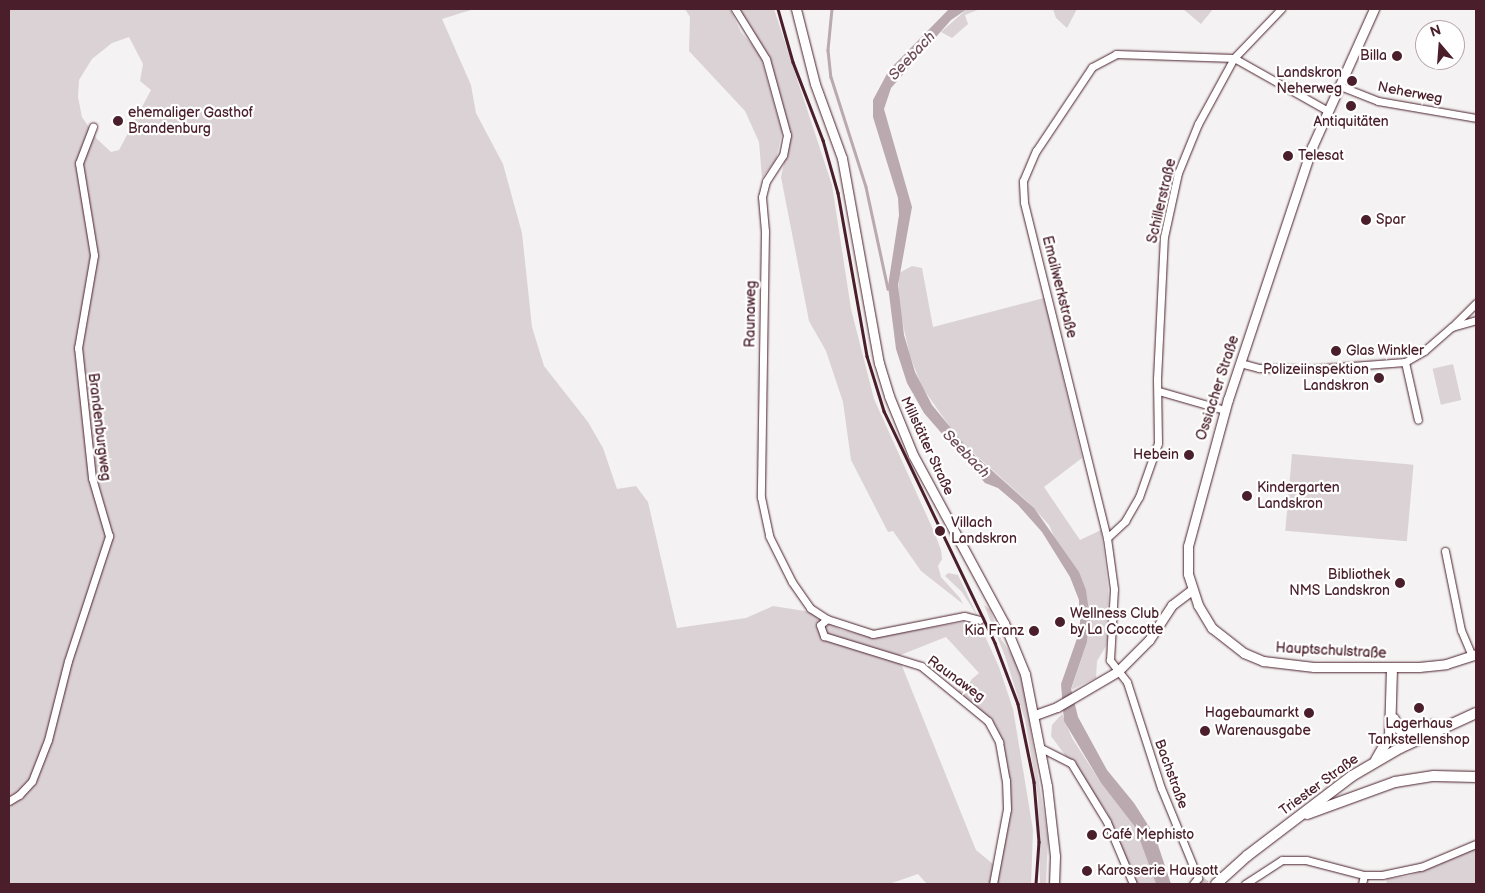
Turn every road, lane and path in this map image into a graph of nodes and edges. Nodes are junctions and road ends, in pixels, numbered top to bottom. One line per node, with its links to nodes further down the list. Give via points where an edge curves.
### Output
1 (734, 9): 21 (street, Raunaweg, via 766,59 787,135 783,155 766,181 762,197 765,231 761,497 769,536 792,582 810,608)
2 (796, 9): 27 (street, Millstätter Straße, via 815,84 842,158 879,363 889,396 929,488 1013,641)
3 (1281, 9): 5 (street)
4 (1374, 9): 6 (street, Ossiacher Straße)
5 (1234, 58): 7 (street, Emailwerkstraße); 15 (street, Schillerstraße, via 1198,124 1178,173 1164,237); 18 (street, Emailwerkstraße, via 1126,53 1099,60 1036,151 1023,181 1024,202)
6 (1340, 86): 7 (street, Ossiacher Straße); 8 (street, Neherweg, via 1378,101)
7 (1328, 111): 14 (street, Ossiacher Straße, via 1312,148)
8 (1476, 118)
9 (93, 127): 33 (street, Brandenburgweg, via 79,163 94,255 78,348 92,478 109,536 68,661 48,740 32,780)
10 (1476, 303): 12 (street)
11 (1476, 320): 12 (street)
12 (1452, 327): 13 (street, via 1424,351)
13 (1405, 362): 14 (street, via 1312,370 1260,368); 17 (street)
14 (1240, 363): 16 (street, Ossiacher Straße)
15 (1159, 392): 16 (street); 18 (street, Schillerstraße, via 1158,443 1139,497 1125,521)
16 (1225, 410): 20 (street, Ossiacher Straße, via 1188,546)
17 (1418, 420)
18 (1107, 538): 25 (street, Emailwerkstraße, via 1114,589 1110,653)
19 (1445, 551): 23 (street, Hauptschulstraße, via 1461,630)
20 (1192, 590): 24 (street, Hauptschulstraße, via 1216,632 1244,653 1263,661 1314,667); 25 (street, via 1172,605 1149,640)
21 (827, 619): 22 (street, Raunaweg, via 873,634 964,616); 38 (street, Raunaweg, via 820,625 824,636 921,666 988,721 999,742 1007,809)
22 (980, 620)
23 (1474, 655): 24 (street, Hauptschulstraße, via 1433,666)
24 (1392, 668): 28 (main road)
25 (1117, 672): 27 (street, via 1057,708); 37 (street, Bachstraße, via 1126,682 1161,788)
26 (1476, 713): 29 (main road, Triester Straße)
27 (1035, 715): 30 (street, Millstätter Straße)
28 (1393, 718): 29 (main road, via 1406,734 1433,725); 31 (main road, via 1387,743)
29 (1447, 725): 31 (main road, Triester Straße)
30 (1041, 748): 39 (street, Millstätter Straße, via 1055,856); 40 (street, via 1071,763 1107,822)
31 (1374, 763): 34 (main road, Triester Straße)
32 (1476, 777): 34 (main road, via 1434,776 1395,782)
33 (9, 801)
34 (1295, 819): 41 (main road, Triester Straße)
35 (1476, 844): 36 (street, via 1402,872)
36 (1364, 875): 42 (street, via 1306,860 1282,860); 43 (street)
37 (1197, 881)
38 (993, 884)
39 (1054, 884)
40 (1133, 884)
41 (1216, 884)
42 (1245, 884)
43 (1362, 884)

